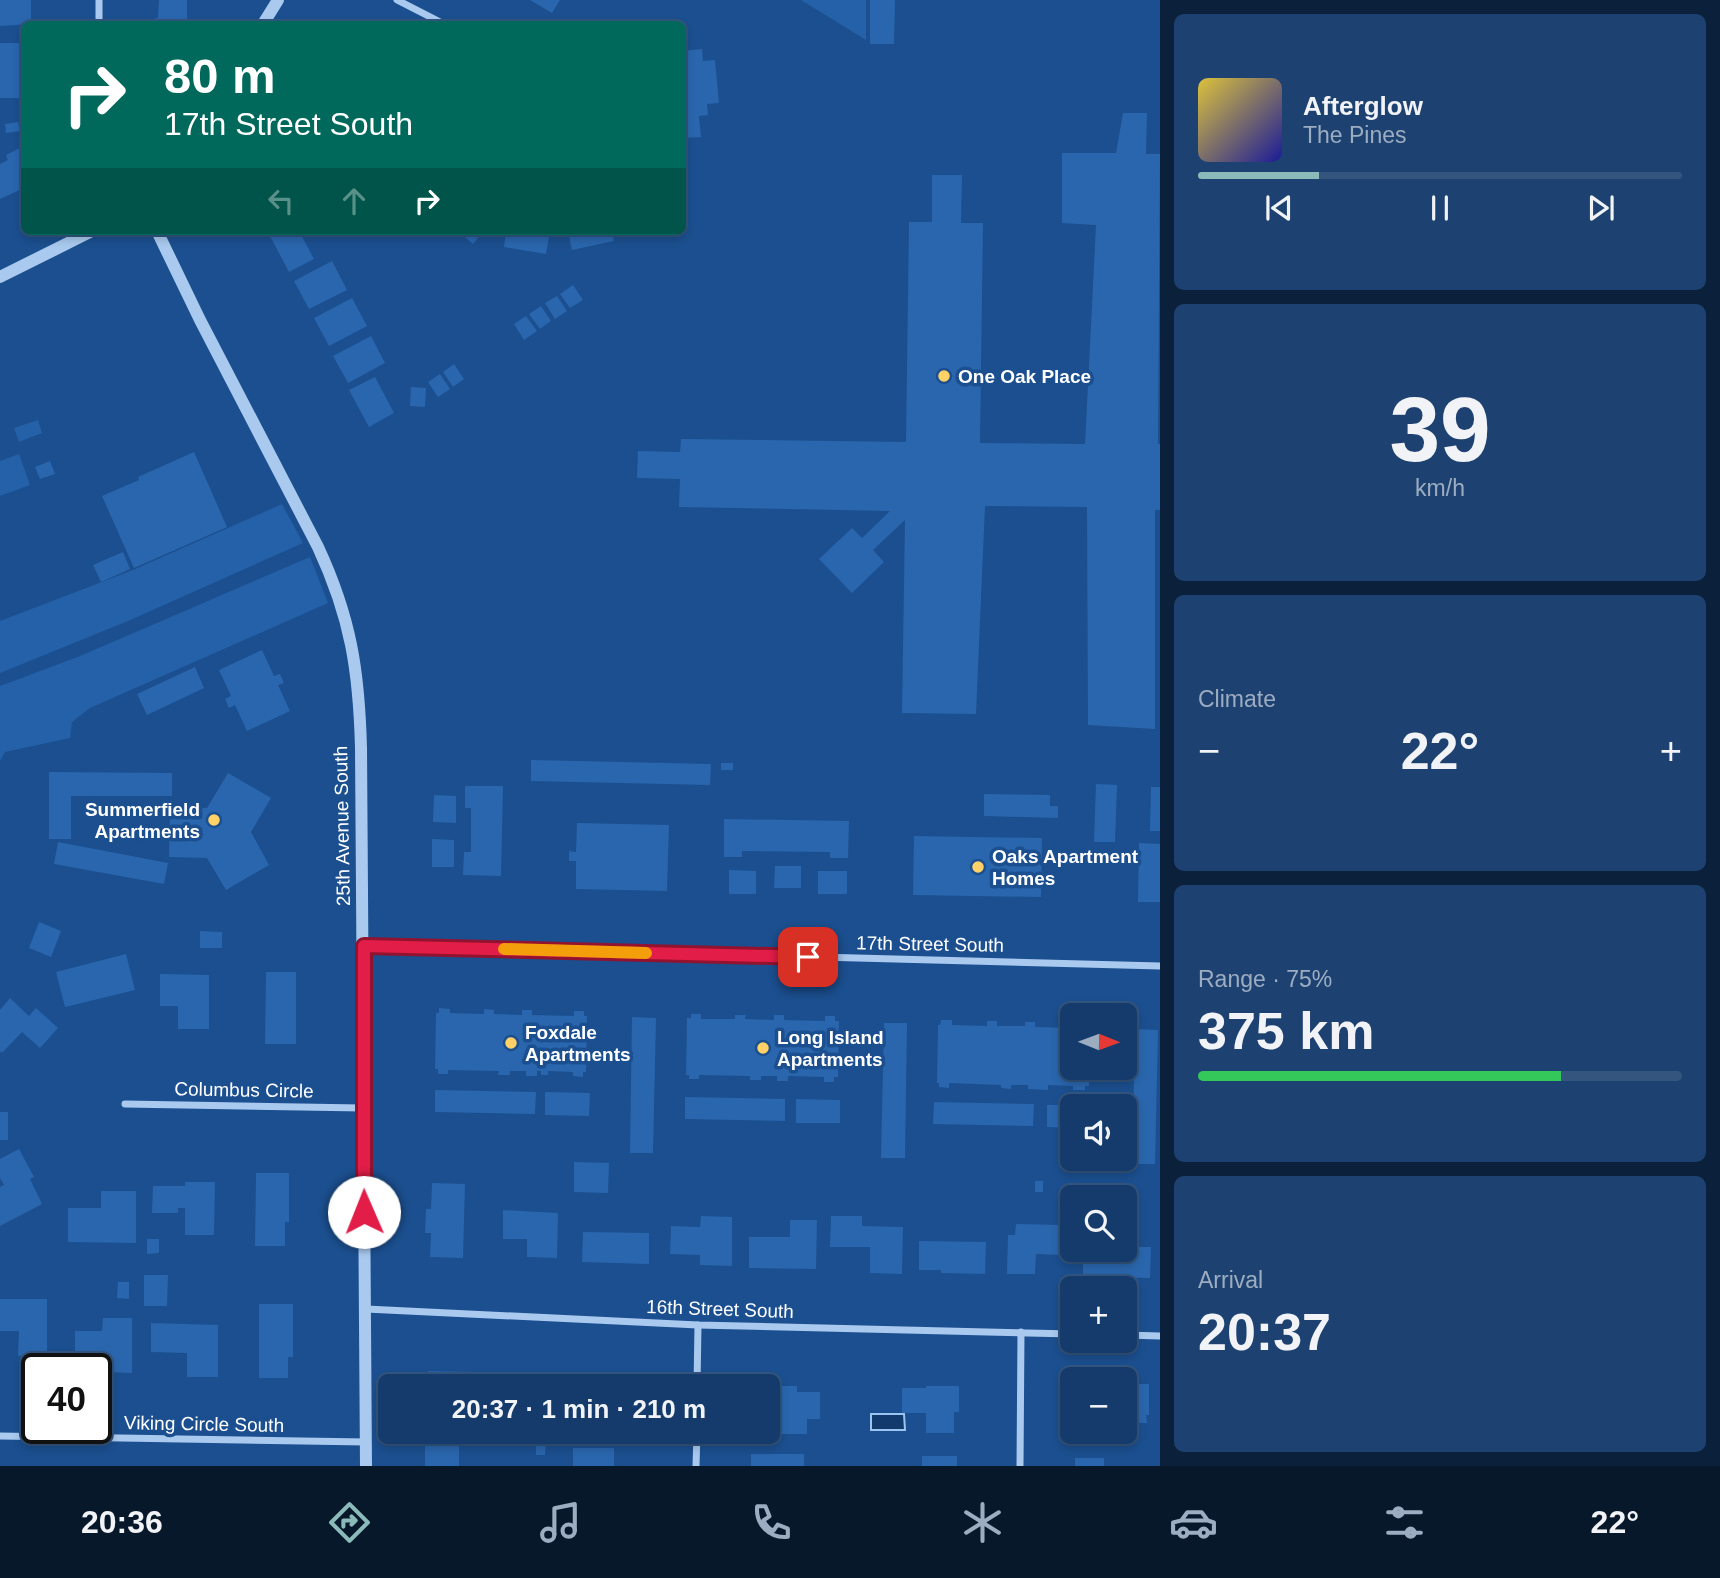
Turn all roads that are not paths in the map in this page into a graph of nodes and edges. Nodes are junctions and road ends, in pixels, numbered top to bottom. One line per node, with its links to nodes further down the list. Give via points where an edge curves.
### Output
1 (99, 0): 4 (street)
2 (278, 0): 5 (street)
3 (397, 0): 6 (street)
4 (99, 21)
5 (265, 21)
6 (438, 21)
7 (84, 235): 9 (street)
8 (159, 235): 10 (street, 25th Avenue South, via 318,547 351,636 359,694)
9 (0, 277)
10 (364, 946): 11 (street, 17th Street South); 13 (street, 25th Avenue South)
11 (1160, 966)
12 (125, 1104): 13 (street, Columbus Circle)
13 (362, 1108): 14 (street, 25th Avenue South)
14 (366, 1308): 15 (street, 16th Street South); 22 (street, 25th Avenue South)
15 (698, 1325): 16 (street, 16th Street South); 20 (street)
16 (1021, 1332): 17 (street, 16th Street South); 26 (street)
17 (1060, 1334)
18 (1137, 1335): 19 (street)
19 (1160, 1336)
20 (697, 1374)
21 (0, 1436): 22 (street, Viking Circle South)
22 (366, 1442): 24 (street, 25th Avenue South)
23 (697, 1444): 25 (street)
24 (366, 1466)
25 (696, 1466)
26 (1020, 1466)

